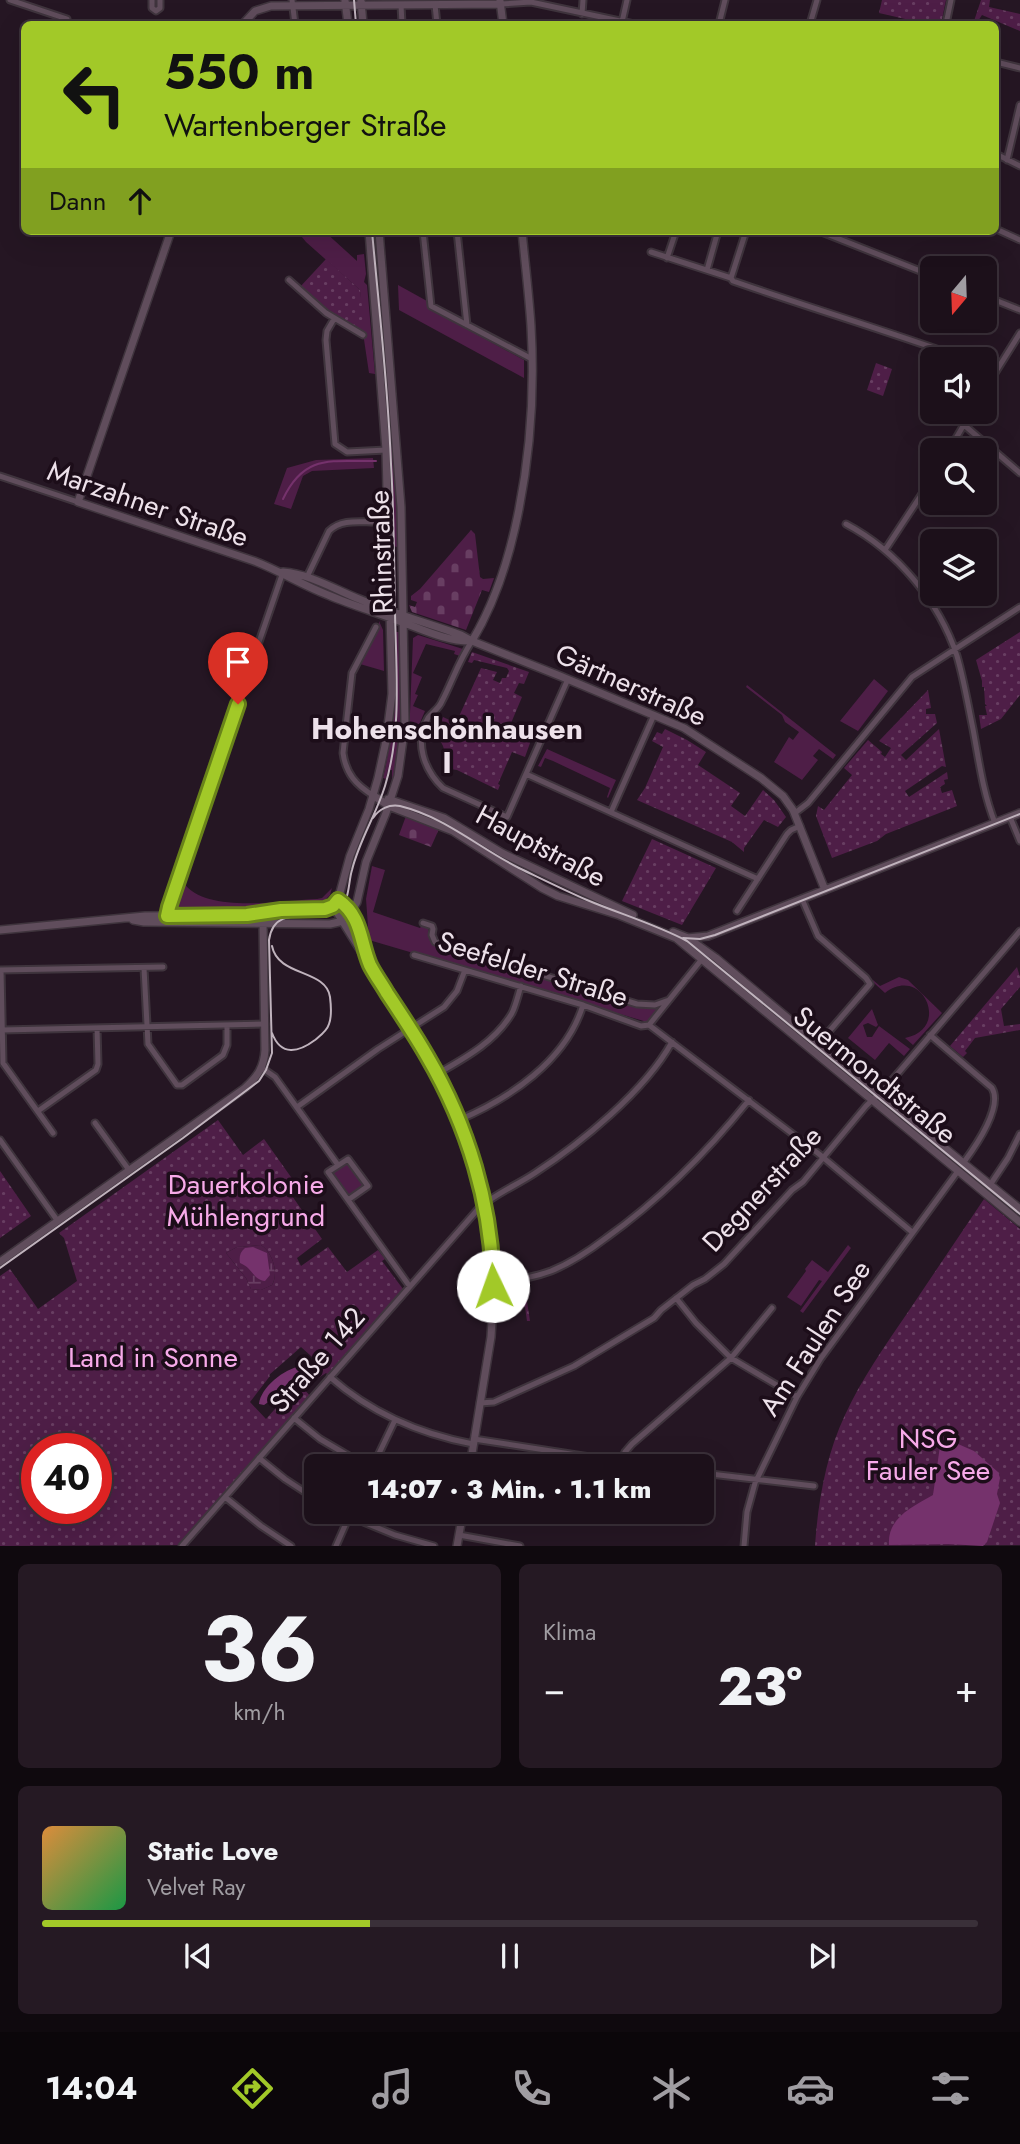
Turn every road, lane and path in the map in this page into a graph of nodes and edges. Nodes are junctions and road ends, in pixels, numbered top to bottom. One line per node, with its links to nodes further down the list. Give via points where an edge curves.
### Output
1 (10, 0): 16 (street)
2 (152, 0): 3 (street, via 156,11)
3 (160, 0)
4 (583, 0): 15 (street)
5 (627, 0): 25 (street)
6 (725, 0): 26 (street)
7 (817, 0): 27 (street)
8 (951, 0): 28 (street)
9 (345, 2): 10 (main road); 12 (main road); 19 (main road)
10 (361, 2): 13 (main road); 20 (main road)
11 (501, 2): 14 (main road); 15 (street, via 531,2); 23 (main road)
12 (293, 3): 17 (main road, via 260,8); 18 (street)
13 (401, 5): 14 (main road); 21 (street)
14 (435, 5): 22 (street)
15 (582, 14): 24 (street)
16 (67, 19)
17 (245, 21)
18 (295, 21)
19 (348, 21)
20 (363, 21)
21 (402, 21)
22 (437, 21)
23 (503, 21)
24 (617, 21)
25 (622, 21)
26 (720, 21)
27 (811, 21)
28 (947, 21)
29 (999, 63): 30 (street)
30 (1020, 68)
31 (1020, 105): 33 (street)
32 (999, 156): 33 (street)
33 (1006, 159): 34 (street)
34 (1020, 166)
35 (999, 230): 46 (street)
36 (170, 235): 68 (main road)
37 (369, 235): 64 (main road, Rhinstraße)
38 (379, 235): 76 (main road, Rhinstraße, via 399,466)
39 (423, 235): 56 (street, via 431,306)
40 (457, 235): 56 (street)
41 (522, 235): 60 (main road)
42 (675, 235): 48 (street)
43 (717, 235): 49 (street)
44 (745, 235): 51 (street)
45 (829, 235): 50 (street)
46 (1020, 240)
47 (650, 253): 48 (street)
48 (667, 258): 49 (street)
49 (707, 270): 51 (street)
50 (920, 271)
51 (732, 279): 59 (street)
52 (289, 280): 55 (street)
53 (998, 301): 54 (street)
54 (1020, 310)
55 (334, 319): 58 (street); 64 (street, via 326,340 335,444 347,452)
56 (467, 325): 60 (street)
57 (1020, 333): 61 (street)
58 (363, 335)
59 (931, 347)
60 (532, 359): 78 (main road, via 529,442 518,513 500,582)
61 (997, 369)
62 (964, 425): 63 (street); 65 (street)
63 (956, 438)
64 (386, 450): 75 (main road, Rhinstraße)
65 (1020, 473)
66 (0, 476): 68 (street, Marzahner Straße)
67 (920, 497): 71 (street)
68 (78, 502): 72 (main road, Marzahner Straße)
69 (374, 522): 73 (street, via 334,526)
70 (846, 523): 71 (street)
71 (885, 550): 79 (street, via 925,594)
72 (283, 572): 73 (main road, Marzahner Straße); 75 (main road, Marzahner Straße, via 331,597); 102 (street)
73 (307, 577): 75 (main road, Marzahner Straße)
74 (1020, 607): 79 (street)
75 (389, 614): 76 (main road, Marzahner Straße); 83 (main road, Rhinstraße, via 391,708)
76 (401, 617): 78 (main road, Gärtnerstraße); 84 (main road, Rhinstraße, via 405,725)
77 (376, 627): 83 (street, Hauptstraße, via 352,673 343,753 356,784)
78 (471, 641): 80 (main road, Gärtnerstraße); 82 (street, via 422,733 420,745 429,768 443,788 507,817)
79 (954, 649): 86 (street, via 906,682); 89 (street)
80 (568, 679): 81 (main road, Gärtnerstraße); 82 (street)
81 (654, 715): 85 (street); 86 (main road, Gärtnerstraße, via 691,732 761,778)
82 (526, 774): 85 (street)
83 (374, 796): 84 (main road, Hauptstraße); 97 (main road, Rhinstraße)
84 (390, 802): 92 (main road, Hauptstraße, via 444,818); 93 (main road, Hauptstraße, via 453,831); 98 (main road, Rhinstraße)
85 (611, 813): 94 (street)
86 (795, 813): 90 (main road, Gärtnerstraße)
87 (1020, 813): 88 (main road, Hauptstraße)
88 (1010, 817): 89 (main road, Hauptstraße); 91 (street)
89 (995, 823): 95 (main road, Hauptstraße)
90 (800, 827): 94 (street, via 787,834); 95 (main road, Gärtnerstraße)
91 (1020, 841)
92 (525, 864): 93 (main road); 99 (main road, Hauptstraße)
93 (520, 874): 99 (main road, Hauptstraße, via 558,895)
94 (758, 879): 100 (street)
95 (825, 890): 96 (main road, Hauptstraße)
96 (802, 899): 108 (main road, Hauptstraße); 131 (street, Suermondtstraße, via 818,936 870,984)
97 (336, 903): 98 (main road); 101 (main road, via 325,909); 103 (main road)
98 (352, 911): 103 (main road); 114 (main road)
99 (615, 911): 109 (main road, Hauptstraße); 110 (main road, Hauptstraße)
100 (737, 911)
101 (263, 914): 102 (main road); 105 (main road)
102 (167, 919): 105 (main road); 106 (main road)
103 (342, 920): 105 (main road); 114 (main road)
104 (423, 923): 120 (street, Seefelder Straße, via 432,926 435,942 515,968 636,1004)
105 (263, 924): 122 (main road)
106 (0, 930)
107 (1020, 931): 129 (street, Degnerstraße)
108 (708, 936): 109 (main road, Hauptstraße); 111 (main road)
109 (688, 938): 110 (main road, Hauptstraße); 111 (main road, Hauptstraße)
110 (677, 939): 113 (main road, Hauptstraße)
111 (705, 949): 113 (main road); 131 (main road, Suermondtstraße)
112 (414, 955): 118 (street, Seefelder Straße)
113 (702, 959): 120 (street, Seefelder Straße); 136 (main road, Suermondtstraße)
114 (370, 965): 127 (main road)
115 (163, 967): 116 (street)
116 (144, 968): 117 (street); 125 (street)
117 (0, 970): 128 (street)
118 (465, 970): 119 (street, Seefelder Straße); 127 (street, via 452,999)
119 (521, 986): 121 (street, Seefelder Straße); 133 (street, via 512,1014 499,1029 474,1053)
120 (669, 1000): 124 (street, Seefelder Straße)
121 (583, 1005): 124 (street, Seefelder Straße); 139 (street, via 568,1038 534,1075 496,1103)
122 (265, 1024): 123 (street); 132 (main road)
123 (227, 1025): 125 (street); 125 (street, via 223,1055 182,1086 150,1050)
124 (649, 1025): 130 (street)
125 (146, 1027): 126 (street)
126 (97, 1028): 128 (street); 138 (street, via 96,1070)
127 (410, 1029): 133 (main road); 137 (street)
128 (2, 1030): 138 (street, via 3,1063)
129 (930, 1035): 134 (street, Degnerstraße); 145 (street, via 995,1093 987,1122)
130 (672, 1042): 135 (street); 151 (street, Straße 142, via 636,1088 592,1130)
131 (819, 1044): 134 (main road, Suermondtstraße)
132 (262, 1068): 137 (street, via 275,1077); 147 (main road, via 245,1088)
133 (438, 1074): 139 (main road)
134 (879, 1094): 136 (street, Degnerstraße); 145 (main road, Suermondtstraße)
135 (749, 1100): 144 (street); 157 (street, via 667,1189 598,1244 549,1272)
136 (872, 1101): 144 (street, Degnerstraße); 148 (main road, Suermondtstraße)
137 (297, 1107): 146 (street)
138 (38, 1111): 141 (street)
139 (459, 1119): 151 (main road)
140 (95, 1123): 147 (street)
141 (53, 1133)
142 (1020, 1134): 149 (street)
143 (0, 1140): 153 (street)
144 (822, 1157): 155 (street); 159 (street, Degnerstraße, via 724,1264)
145 (964, 1162): 149 (main road, Suermondtstraße)
146 (338, 1165): 150 (street, via 328,1172); 150 (street, via 348,1158 368,1186)
147 (129, 1170): 153 (main road)
148 (958, 1171): 154 (main road, Suermondtstraße); 155 (street, Am Faulen See)
149 (990, 1185): 152 (main road, Suermondtstraße)
150 (348, 1200): 158 (street)
151 (484, 1203): 157 (main road); 158 (street, Straße 142)
152 (1020, 1209)
153 (57, 1220): 156 (main road)
154 (1020, 1222)
155 (912, 1232): 163 (street, Am Faulen See)
156 (0, 1262)
157 (493, 1281): 164 (main road)
158 (410, 1286): 162 (street, Straße 142)
159 (677, 1298): 161 (street); 164 (street, Degnerstraße, via 640,1328 574,1367 494,1402)
160 (772, 1308): 161 (street)
161 (731, 1358): 163 (street); 172 (street)
162 (330, 1377): 165 (street, Straße 142); 166 (street)
163 (797, 1397): 175 (street, Am Faulen See)
164 (481, 1403): 167 (main road)
165 (294, 1418): 168 (street); 173 (street, Straße 142)
166 (395, 1420): 167 (street, via 428,1433); 169 (street)
167 (474, 1442): 170 (main road); 171 (street)
168 (346, 1454)
169 (379, 1454)
170 (472, 1454)
171 (562, 1454)
172 (624, 1454)
173 (259, 1458): 177 (street); 178 (street, Straße 142)
174 (714, 1474): 175 (street)
175 (757, 1479): 176 (street); 189 (street, Am Faulen See)
176 (814, 1486)
177 (304, 1491)
178 (225, 1497): 183 (street, Straße 142); 184 (street)
179 (346, 1524): 185 (street)
180 (370, 1524): 186 (street)
181 (461, 1524): 182 (main road)
182 (459, 1535): 187 (main road); 188 (street)
183 (186, 1544)
184 (291, 1545)
185 (335, 1545)
186 (434, 1545)
187 (457, 1545)
188 (520, 1545)
189 (744, 1545)

